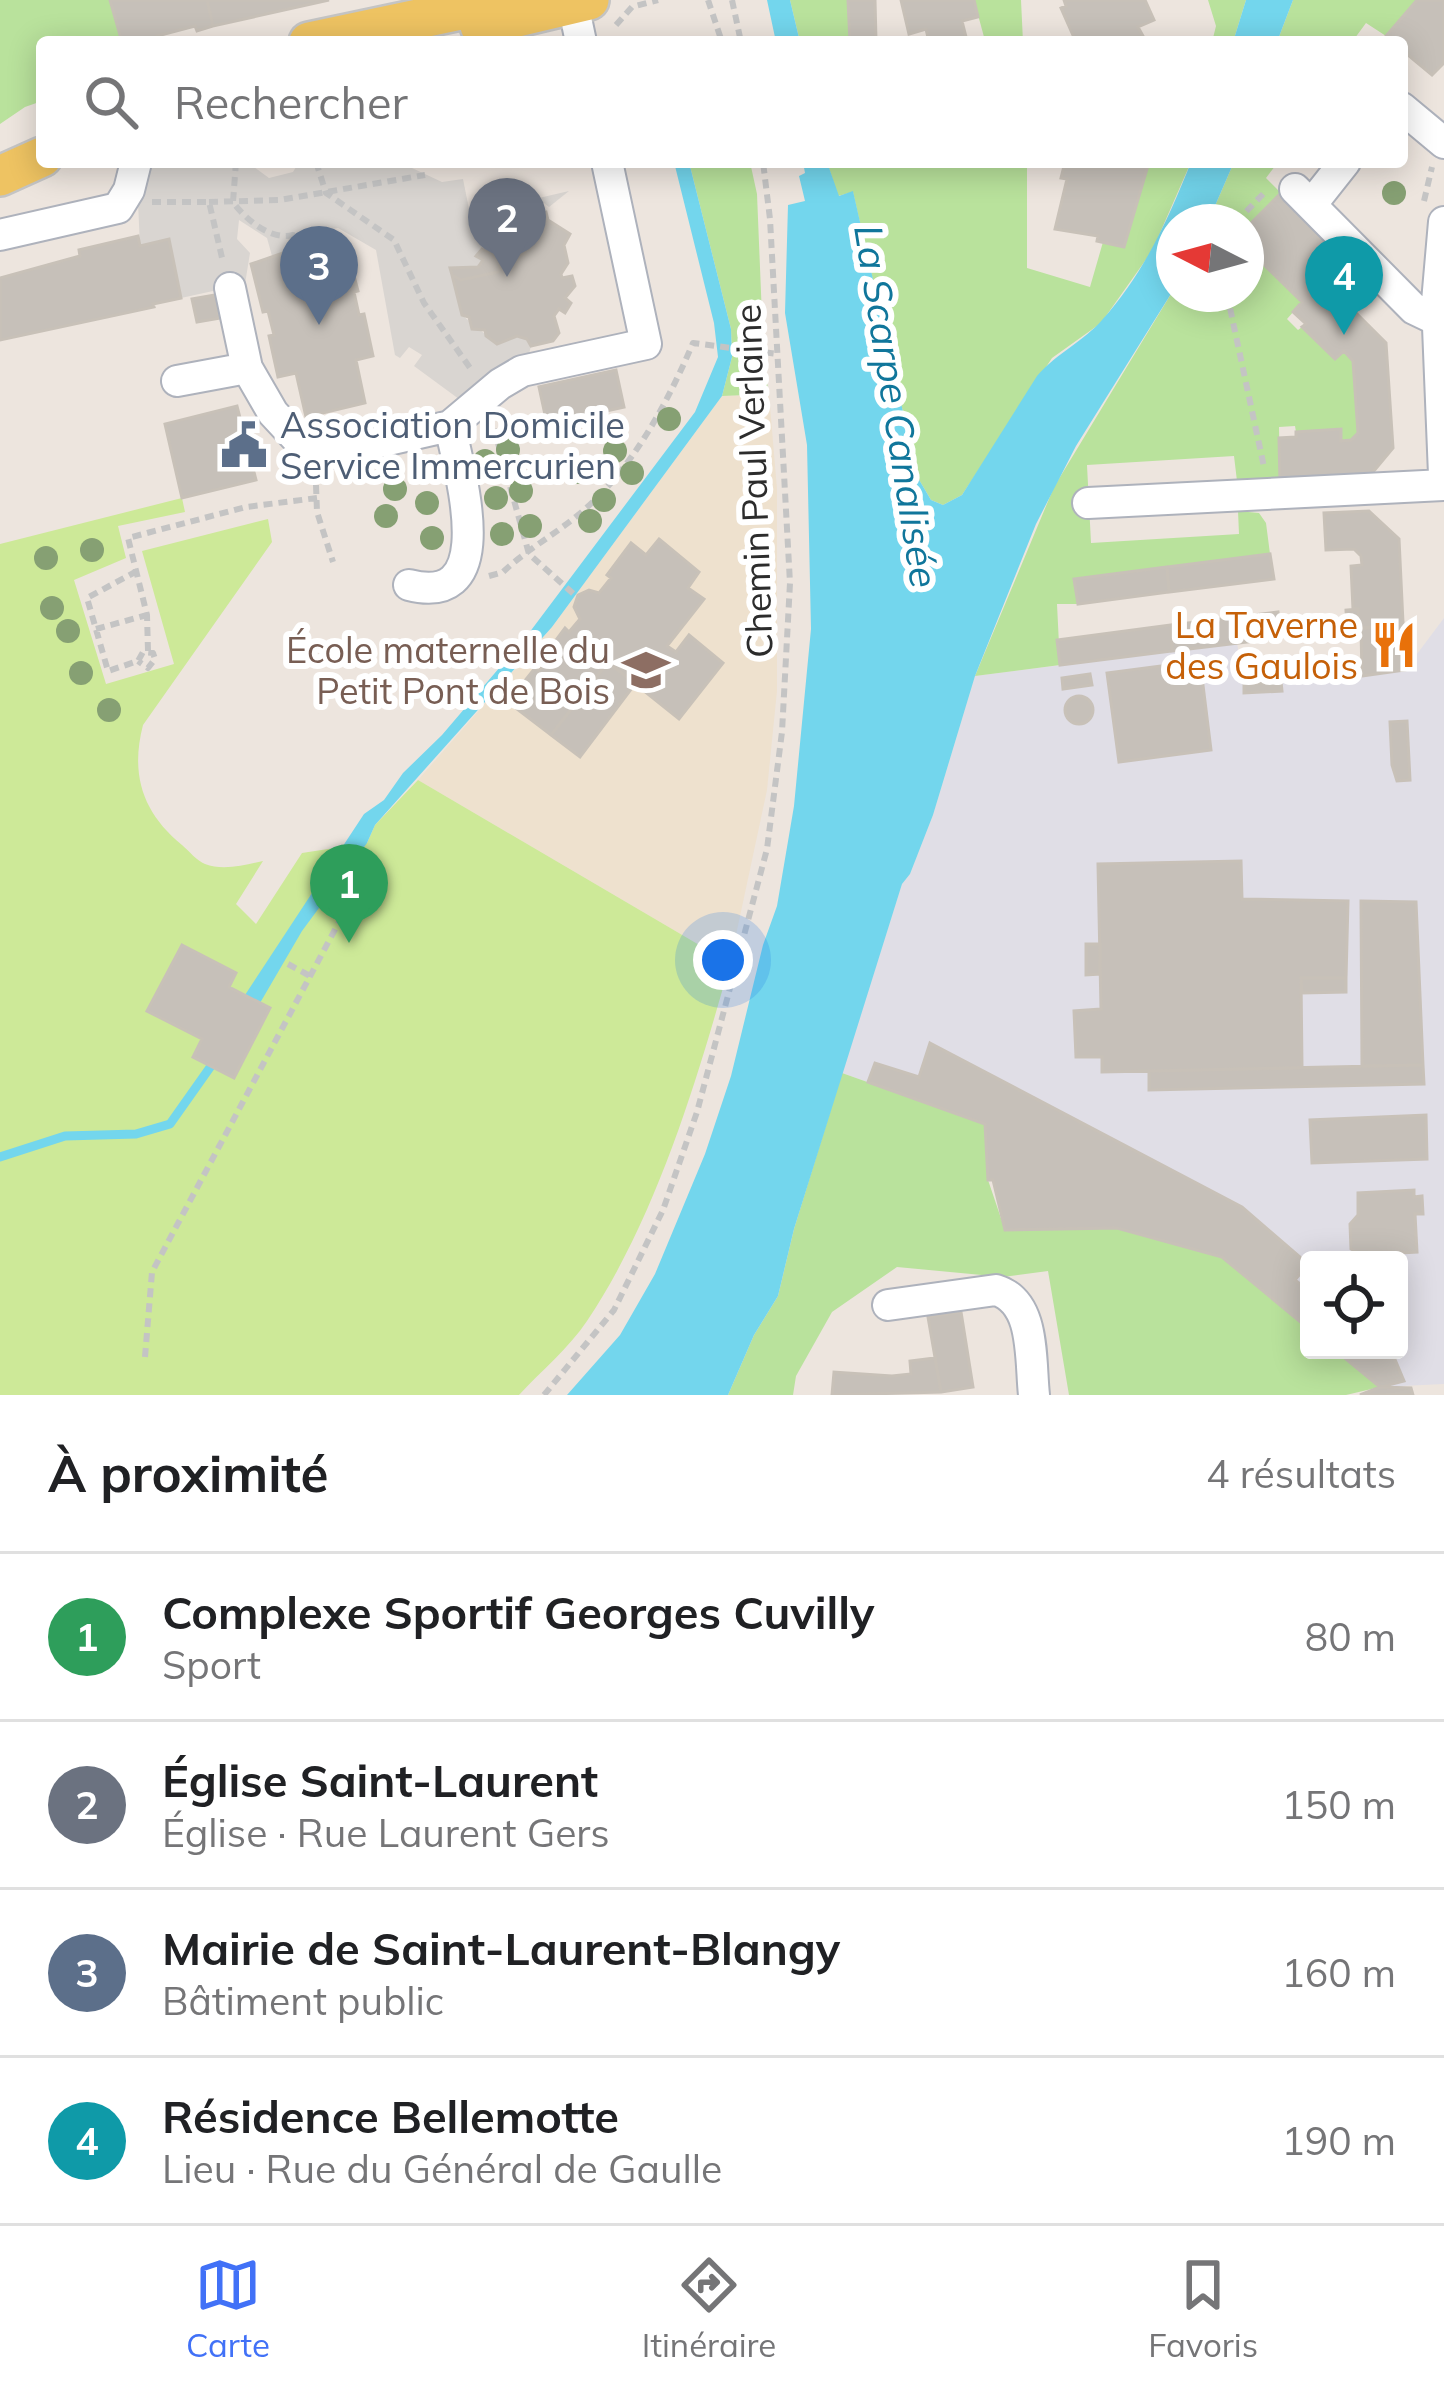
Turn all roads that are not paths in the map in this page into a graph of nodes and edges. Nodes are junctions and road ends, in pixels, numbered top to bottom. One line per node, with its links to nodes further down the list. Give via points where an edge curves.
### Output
1 (508, 0): 3 (main road)
2 (581, 15): 4 (main road)
3 (337, 36)
4 (444, 36)
5 (1408, 113): 7 (street)
6 (36, 135): 8 (main road)
7 (1444, 143)
8 (0, 146)
9 (36, 160): 13 (main road)
10 (134, 168): 15 (street, via 124,202 110,212)
11 (608, 168): 22 (street, via 646,344 508,378)
12 (1339, 168): 16 (street, via 1303,197)
13 (0, 176)
14 (1444, 222): 17 (street)
15 (2, 226)
16 (1372, 267): 17 (street); 19 (street, via 1414,309)
17 (1437, 281): 19 (street)
18 (230, 288): 20 (street)
19 (1438, 320): 23 (street)
20 (247, 368): 21 (street); 22 (street, via 262,398 314,457)
21 (177, 381)
22 (450, 426): 26 (street, via 468,547 443,585)
23 (1444, 475)
24 (1444, 485): 25 (street)
25 (1088, 503)
26 (409, 585)
27 (888, 1305): 28 (street, via 1010,1294 1024,1314)
28 (1034, 1395)

